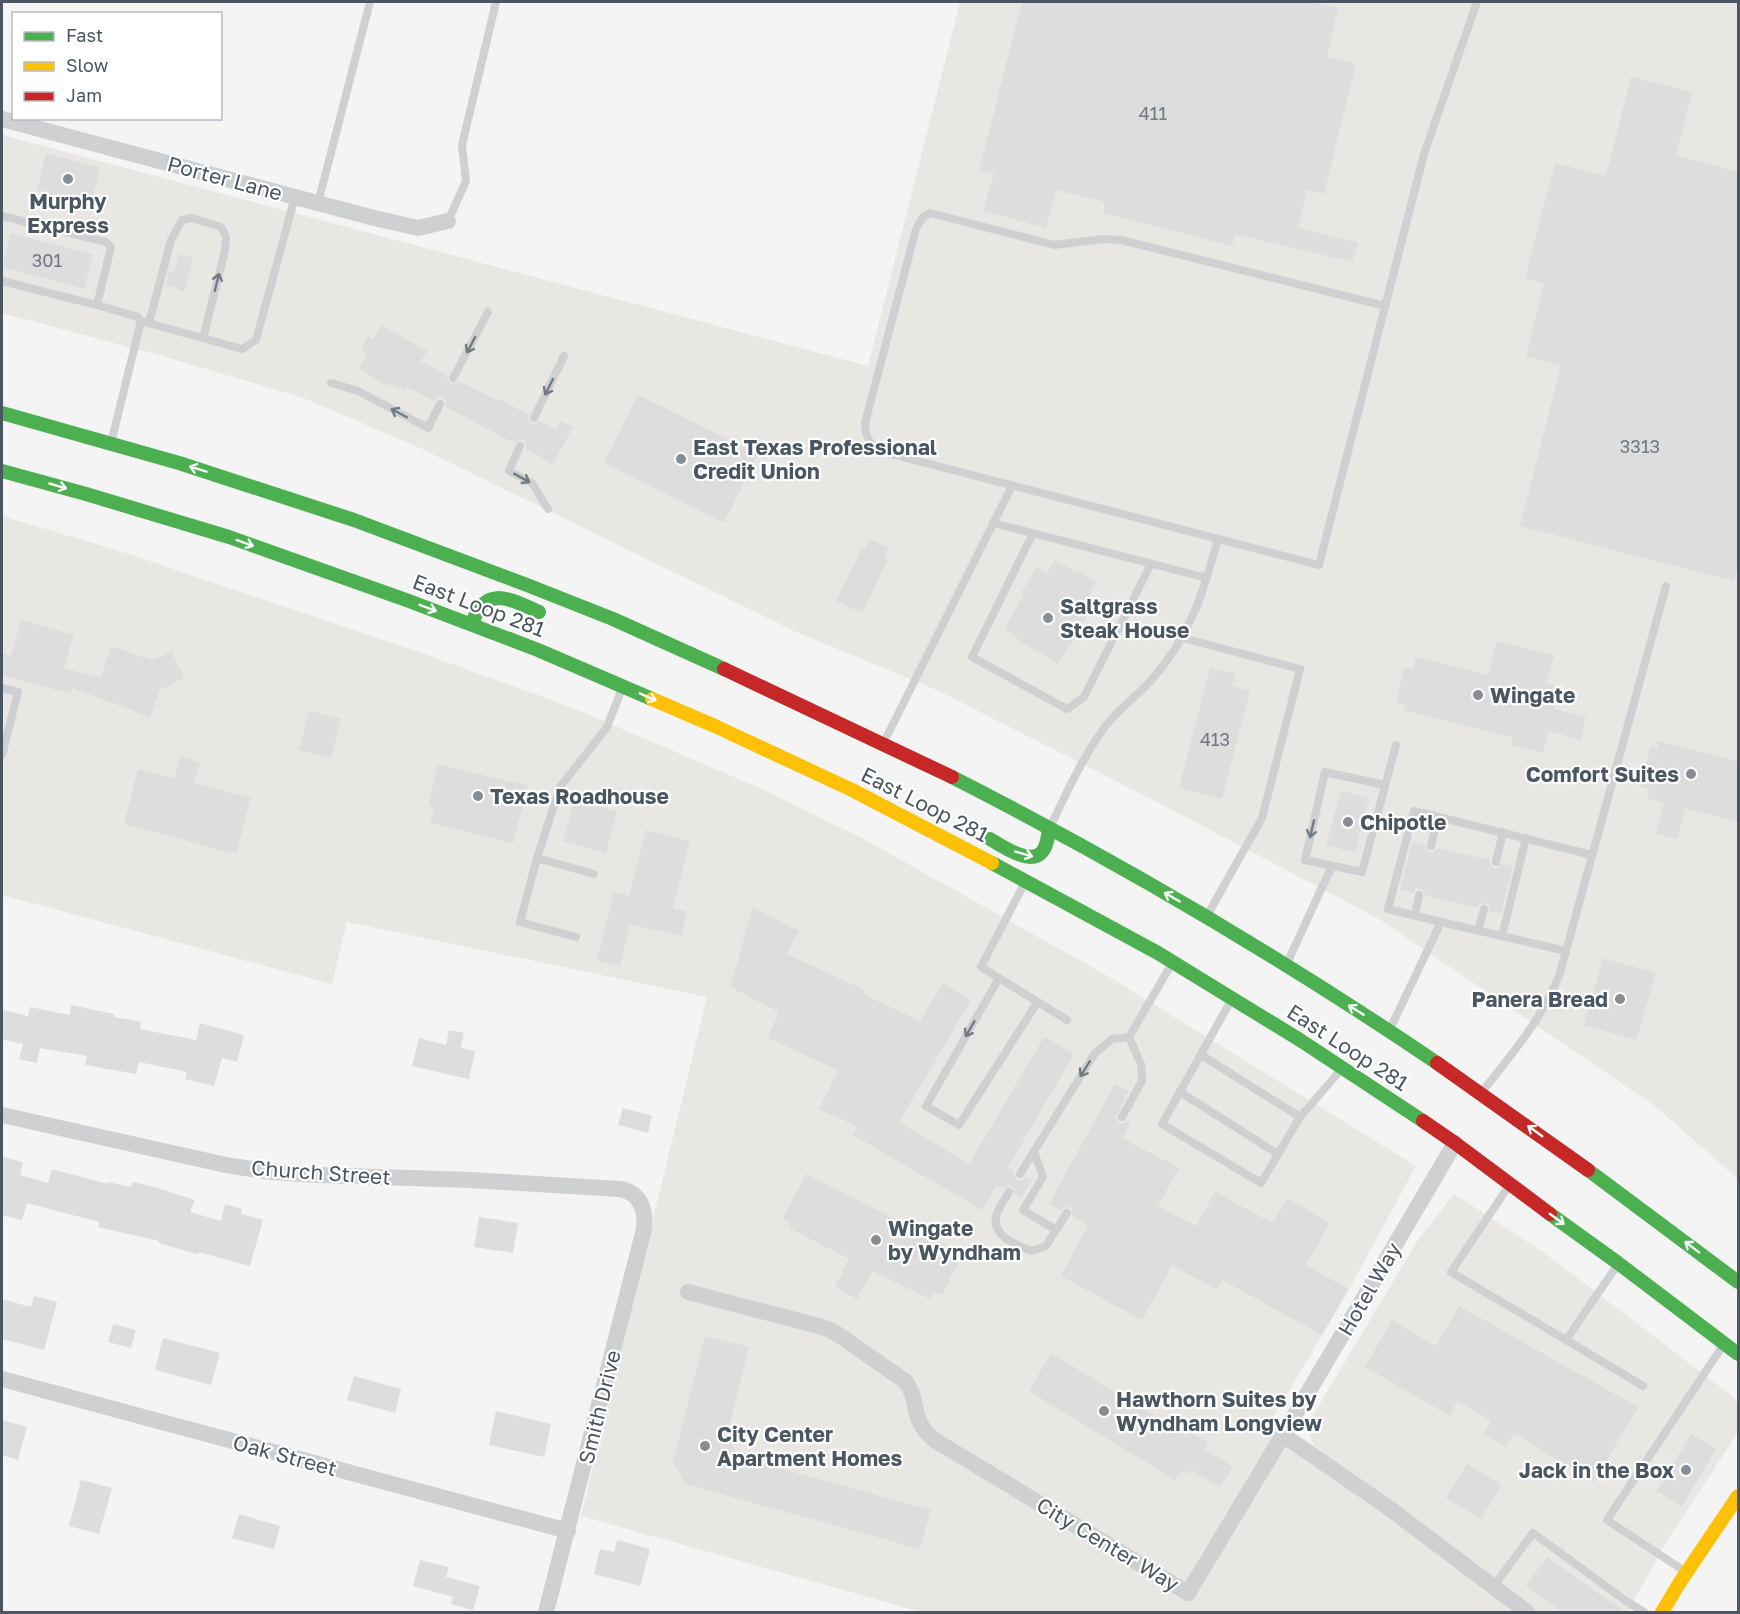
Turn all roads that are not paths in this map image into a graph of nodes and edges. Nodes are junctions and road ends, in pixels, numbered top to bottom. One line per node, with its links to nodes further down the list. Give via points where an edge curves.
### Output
1 (370, 2): 6 (lane)
2 (496, 2): 8 (lane, via 462,145 466,181)
3 (1477, 2): 11 (lane, via 1424,154)
4 (2, 119): 5 (street, Porter Lane)
5 (295, 196): 6 (street, Porter Lane); 14 (lane, via 256,340 242,349)
6 (318, 203): 8 (street, Porter Lane, via 418,228)
7 (2, 216): 10 (lane, via 106,242 111,247)
8 (448, 221)
9 (2, 281): 10 (lane)
10 (97, 305): 13 (lane, via 138,316)
11 (1385, 306): 24 (lane, via 1121,240 1054,244 926,214 916,229 865,423 866,434 872,445 883,452); 28 (lane, via 1319,565)
12 (488, 312): 16 (lane, one-way to 16)
13 (145, 322): 14 (lane); 14 (lane, one-way to 13, via 226,237 221,227 192,218 182,220 171,240); 21 (lane)
14 (202, 338)
15 (564, 356): 20 (lane, one-way to 20)
16 (453, 378)
17 (331, 383): 18 (lane, one-way to 17, via 428,428 358,391)
18 (440, 404)
19 (2, 412): 21 (main road, East Loop 281)
20 (534, 418)
21 (111, 442): 36 (main road, East Loop 281, one-way to 21, via 442,552)
22 (520, 446): 25 (lane, one-way to 25, via 509,471 532,483)
23 (2, 471): 33 (main road, East Loop 281, one-way to 33, via 229,537)
24 (1012, 486): 26 (lane); 28 (lane)
25 (548, 509)
26 (993, 523): 27 (lane); 39 (lane)
27 (1033, 533): 29 (lane); 29 (lane, via 972,657 1067,709 1084,697)
28 (1218, 539): 30 (lane)
29 (1151, 564): 30 (lane)
30 (1207, 578): 34 (lane)
31 (1666, 586): 51 (lane)
32 (547, 615): 33 (main road, via 508,599 492,598 481,606)
33 (472, 624): 37 (main road, East Loop 281)
34 (1183, 638): 46 (lane, via 1158,673 1103,729); 60 (lane, via 1300,669 1262,819)
35 (632, 642): 36 (main road)
36 (700, 657): 39 (main road, East Loop 281)
37 (623, 686): 43 (main road, East Loop 281, one-way to 43); 52 (lane, via 607,727 560,787)
38 (2, 688): 41 (lane, via 18,692)
39 (883, 744): 46 (main road, East Loop 281)
40 (1396, 745): 42 (lane)
41 (2, 755)
42 (1385, 785): 54 (lane, via 1362,872); 54 (lane, one-way to 54, via 1325,772 1305,860)
43 (852, 790): 45 (main road); 56 (main road, East Loop 281)
44 (1438, 817): 47 (lane); 50 (lane); 59 (lane, via 1414,811 1388,909)
45 (938, 819)
46 (1049, 829): 48 (main road, one-way to 46, via 1031,858 1046,848); 60 (main road, East Loop 281, one-way to 46)
47 (1503, 832): 49 (lane); 53 (lane)
48 (981, 834)
49 (1526, 838): 51 (lane); 63 (lane)
50 (1431, 846)
51 (1593, 855): 65 (lane)
52 (537, 858): 55 (lane); 64 (lane, via 520,922)
53 (1496, 862)
54 (1332, 866): 67 (lane)
55 (594, 874)
56 (1026, 880): 66 (main road, East Loop 281); 68 (lane, via 981,967)
57 (1419, 895): 59 (lane)
58 (1484, 909): 62 (lane)
59 (1415, 915): 61 (lane)
60 (1206, 917): 67 (main road, East Loop 281)
61 (1441, 922): 62 (lane); 72 (lane)
62 (1478, 931): 63 (lane)
63 (1502, 936): 65 (lane)
64 (576, 937)
65 (1566, 951): 77 (lane, via 1545,1007)
66 (1173, 962): 69 (main road, East Loop 281); 73 (lane)
67 (1286, 966): 72 (main road, East Loop 281, one-way to 67)
68 (999, 978): 70 (lane); 70 (lane, one-way to 70, via 926,1106 959,1125)
69 (1232, 998): 74 (lane); 75 (main road, East Loop 281)
70 (1037, 1003): 71 (lane)
71 (1066, 1020)
72 (1389, 1031): 77 (main road, East Loop 281)
73 (1129, 1037): 79 (lane, via 1141,1064 1142,1081); 82 (lane, one-way to 82, via 1112,1039 1095,1053)
74 (1200, 1055): 76 (lane); 80 (lane)
75 (1342, 1068): 80 (lane); 81 (main road, East Loop 281)
76 (1180, 1092): 83 (lane); 83 (lane, via 1162,1124 1261,1183)
77 (1481, 1093): 91 (main road, East Loop 281, one-way to 77)
78 (2, 1115): 87 (street, Church Street, via 272,1172 619,1189 633,1194)
79 (1122, 1117)
80 (1300, 1117): 83 (lane)
81 (1455, 1143): 85 (main road, East Loop 281); 98 (street, Hotel Way)
82 (1034, 1152): 84 (lane); 89 (lane, via 1043,1177 1023,1210)
83 (1278, 1154)
84 (1020, 1174)
85 (1509, 1185): 90 (main road, East Loop 281, one-way to 90); 93 (lane, via 1451,1272)
86 (1009, 1192): 89 (lane, via 997,1210 995,1223 999,1234 1032,1251 1046,1246)
87 (640, 1202): 100 (street, Smith Drive, via 645,1214 644,1229)
88 (1067, 1213): 89 (lane)
89 (1056, 1230)
90 (1618, 1263): 93 (lane); 94 (main road, East Loop 281)
91 (1738, 1282)
92 (688, 1292): 98 (street, City Center Way, via 819,1326 839,1335 905,1381 910,1387 916,1417 936,1441 1188,1593)
93 (1566, 1340): 97 (lane)
94 (1725, 1343): 95 (main road, East Loop 281); 101 (lane, via 1607,1520)
95 (1738, 1354)
96 (2, 1379): 100 (street, Oak Street)
97 (1643, 1386)
98 (1283, 1435): 102 (street, via 1389,1508)
99 (1738, 1496): 101 (main road)
100 (568, 1531): 103 (street, Smith Drive)
101 (1687, 1572): 106 (main road)
102 (1493, 1587): 104 (street); 105 (lane, via 1533,1533)
103 (546, 1612)
104 (1527, 1612)
105 (1644, 1612)
106 (1662, 1612)

